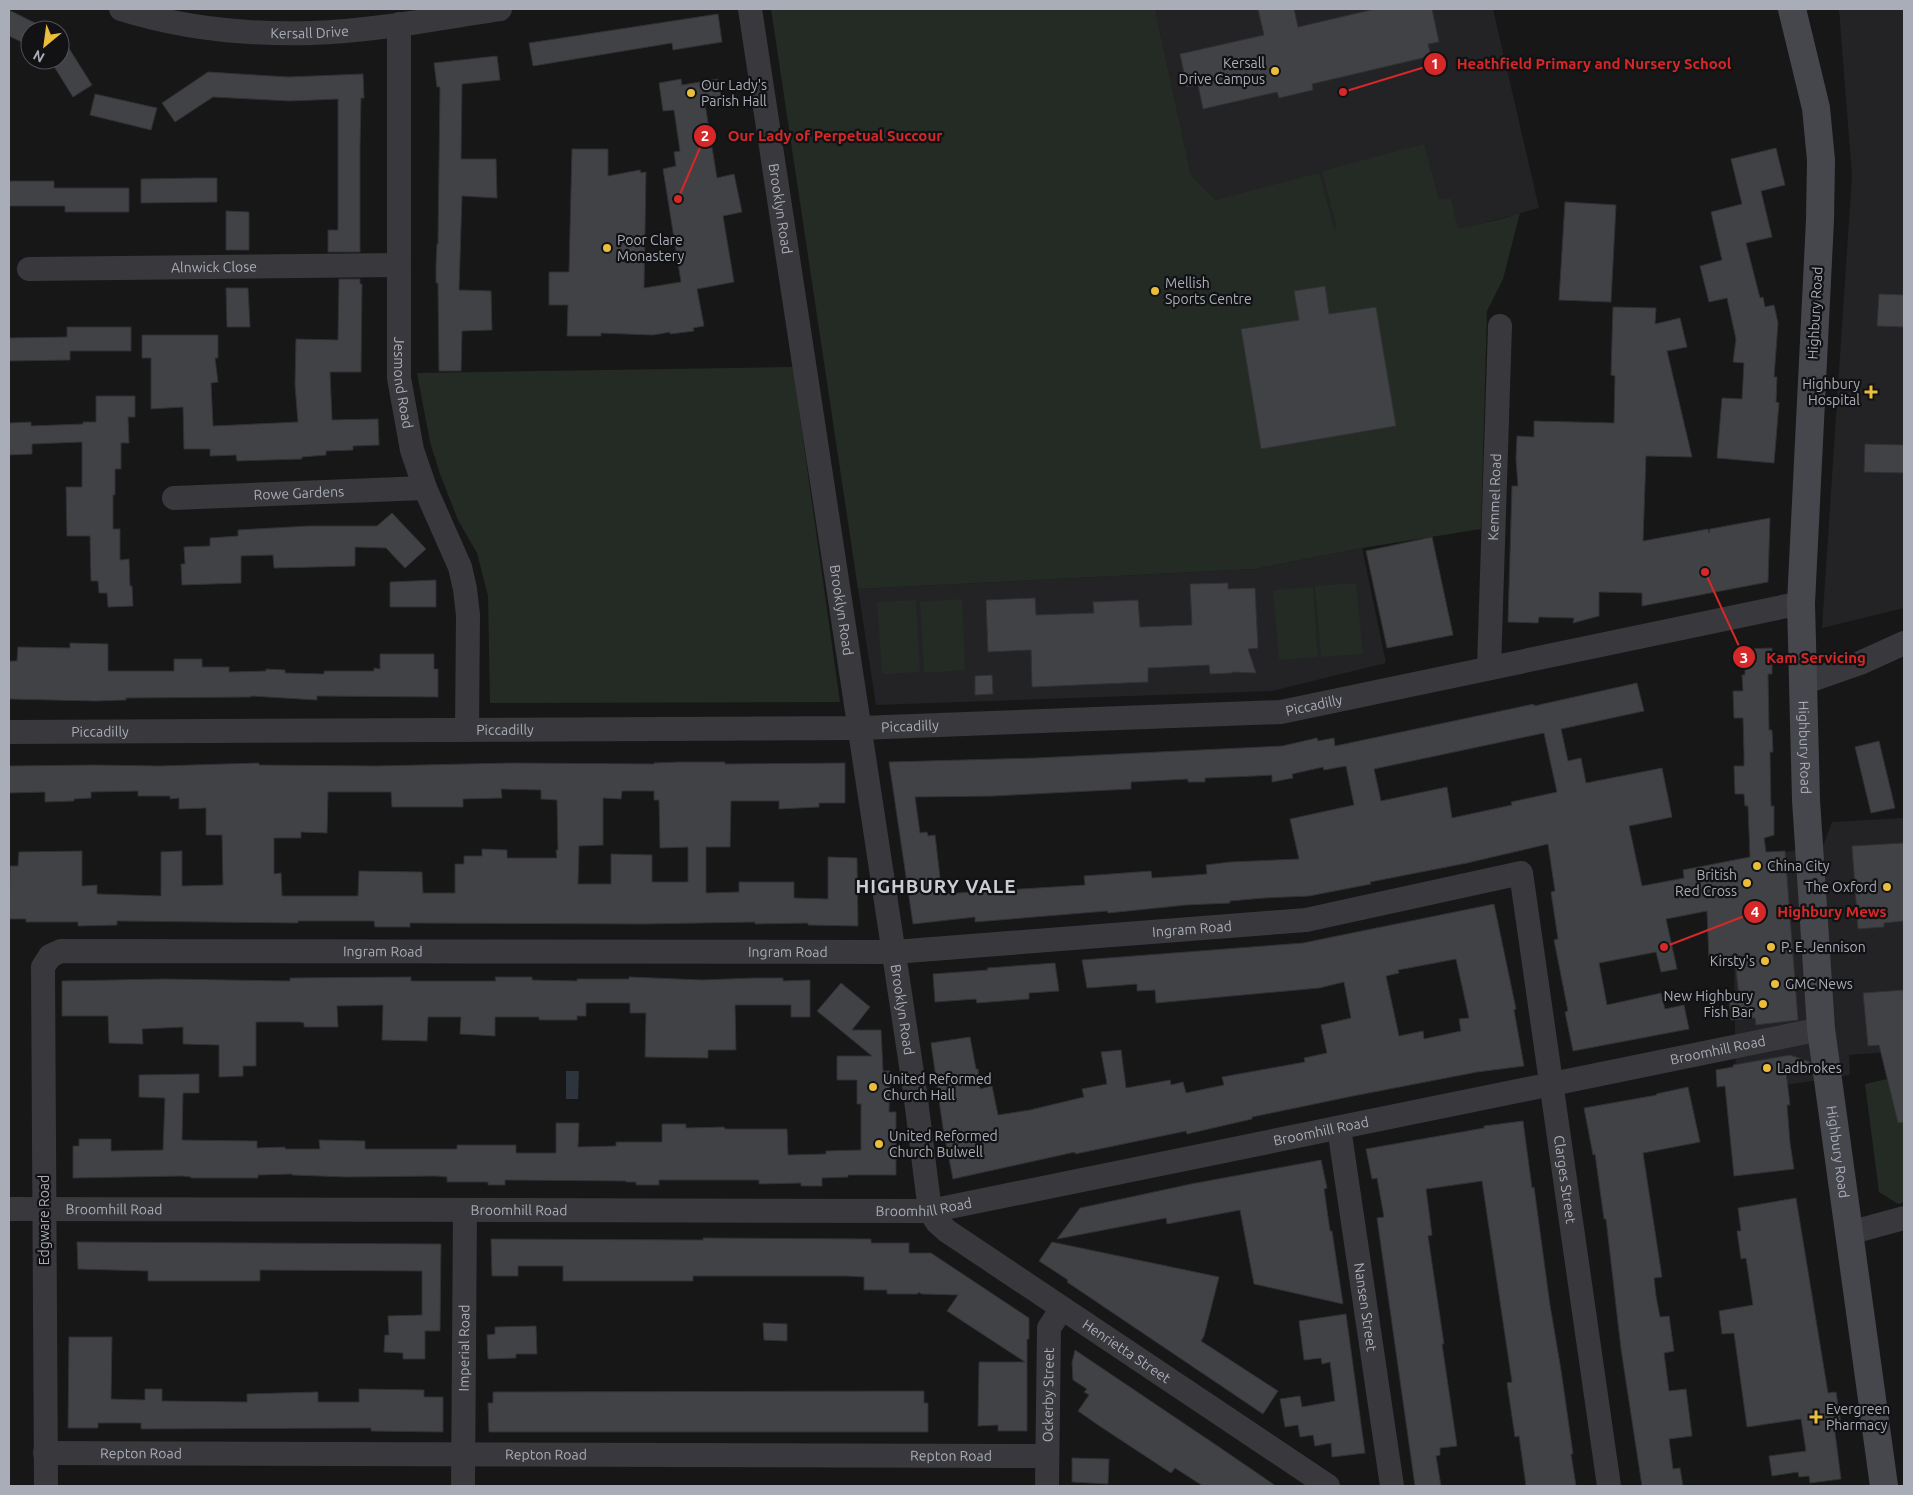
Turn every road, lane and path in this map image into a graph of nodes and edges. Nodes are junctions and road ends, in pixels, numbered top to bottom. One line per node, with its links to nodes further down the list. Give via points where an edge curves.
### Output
1 (121, 9): 5 (street, Kersall Drive, via 145,16)
2 (500, 9): 6 (street, Kersall Drive)
3 (750, 9): 16 (street, Brooklyn Road)
4 (1792, 9): 12 (main road, Highbury Road, via 1816,108 1821,160)
5 (194, 17): 6 (street, Kersall Drive, via 262,33 313,33)
6 (399, 24): 7 (street, Jesmond Road)
7 (398, 265): 8 (street, Alnwick Close); 10 (street, Jesmond Road, via 399,378 412,450)
8 (28, 269)
9 (1500, 326): 14 (street, Kemmel Road)
10 (425, 488): 11 (street, Rowe Gardens); 17 (street, Jesmond Road, via 460,567 465,588 468,615)
11 (174, 498)
12 (1801, 603): 14 (street, Piccadilly); 15 (main road, Highbury Road)
13 (1904, 643): 15 (street)
14 (1489, 668): 16 (street, Piccadilly, via 1281,712)
15 (1803, 683): 22 (main road, Highbury Road, via 1806,800)
16 (860, 728): 17 (street, Piccadilly); 20 (street, Brooklyn Road)
17 (467, 730): 18 (street, Piccadilly)
18 (9, 732)
19 (1520, 873): 20 (street, Ingram Road, via 1306,920); 23 (street, Clarges Street)
20 (894, 952): 21 (street, Ingram Road, via 61,951); 28 (street, Brooklyn Road)
21 (50, 956): 26 (street, Edgware Road, via 43,967)
22 (1822, 1029): 23 (street, Broomhill Road); 30 (main road, Highbury Road)
23 (1551, 1084): 24 (street, Broomhill Road); 40 (street, Clarges Street)
24 (1338, 1128): 28 (street, Broomhill Road); 39 (street, Nansen Street)
25 (9, 1209): 26 (street, Broomhill Road)
26 (44, 1209): 27 (street, Broomhill Road); 32 (street, Edgware Road)
27 (465, 1210): 28 (street, Broomhill Road); 33 (street, Imperial Road)
28 (930, 1211): 31 (street, Henrietta Street, via 947,1231)
29 (1904, 1218): 30 (street)
30 (1849, 1232): 41 (main road, Highbury Road)
31 (1062, 1308): 34 (street, Ockerby Street, via 1049,1328); 38 (street, Henrietta Street)
32 (45, 1453): 33 (street, Repton Road); 35 (street, Edgware Road)
33 (464, 1454): 34 (street, Repton Road); 36 (street, Imperial Road)
34 (1047, 1456): 37 (street, Ockerby Street)
35 (46, 1486)
36 (463, 1486)
37 (1047, 1486)
38 (1328, 1486)
39 (1392, 1486)
40 (1608, 1486)
41 (1884, 1486)

